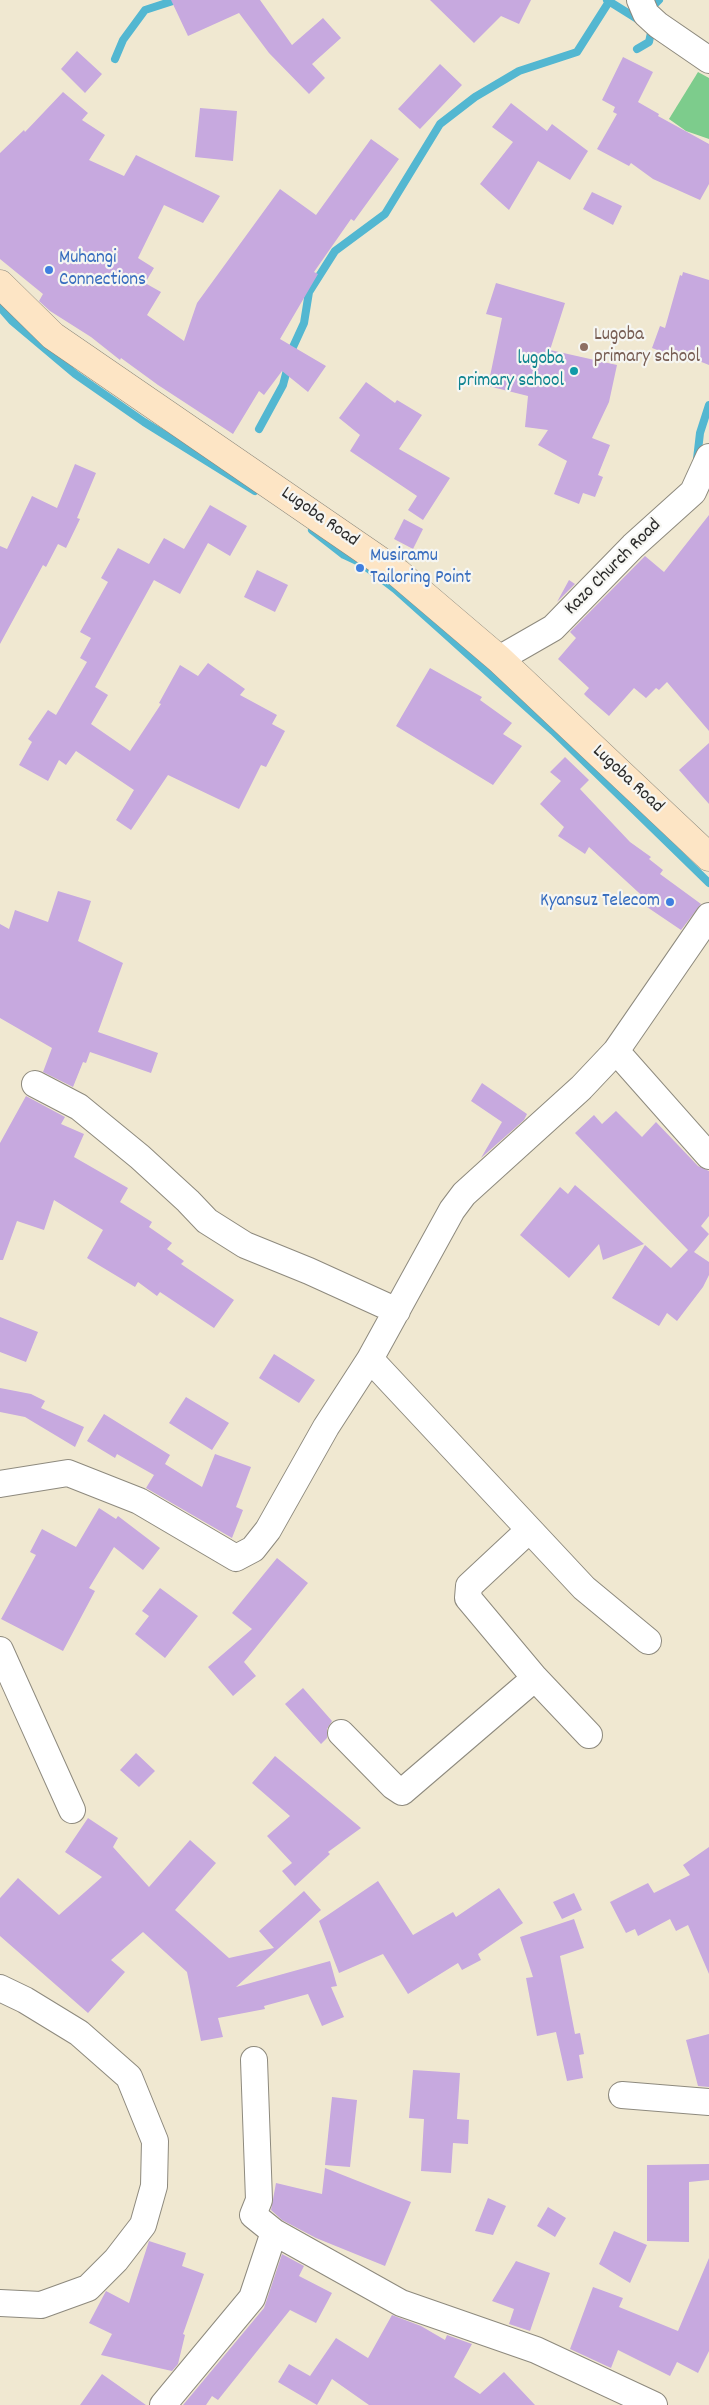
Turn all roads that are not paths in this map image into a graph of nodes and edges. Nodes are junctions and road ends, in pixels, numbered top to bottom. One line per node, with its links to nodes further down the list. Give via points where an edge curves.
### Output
1 (640, 0): 2 (street, via 646,14 658,25)
2 (709, 60)
3 (0, 284): 5 (street, Lugoba Road, via 53,336 398,573)
4 (709, 457): 5 (street, Kazo Church Road, via 693,492 633,546 553,628)
5 (498, 659): 6 (street, Lugoba Road)
6 (709, 857)
7 (709, 916): 8 (street)
8 (616, 1051): 10 (street); 11 (street, via 581,1088 464,1194 452,1210)
9 (35, 1084): 11 (street, via 79,1107 154,1170 207,1221 245,1245)
10 (709, 1156)
11 (398, 1311): 12 (street)
12 (370, 1359): 13 (street, via 326,1427 268,1530 252,1549 236,1558 139,1501 68,1473); 14 (street)
13 (0, 1484)
14 (529, 1530): 15 (street, via 584,1588); 17 (street, via 469,1586 467,1594)
15 (648, 1641)
16 (0, 1650): 20 (street)
17 (535, 1678): 18 (street, via 402,1792); 19 (street)
18 (342, 1734)
19 (588, 1735)
20 (72, 1810)
21 (0, 1988): 26 (street, via 79,2033 129,2077 155,2141 154,2186 143,2225 116,2260 88,2288 51,2302 41,2305)
22 (254, 2060): 25 (street, via 259,2200 253,2215)
23 (622, 2095): 24 (street)
24 (709, 2102)
25 (274, 2232): 27 (street, via 252,2298); 28 (street, via 401,2303 536,2350)
26 (0, 2302)
27 (163, 2405)
28 (654, 2405)

